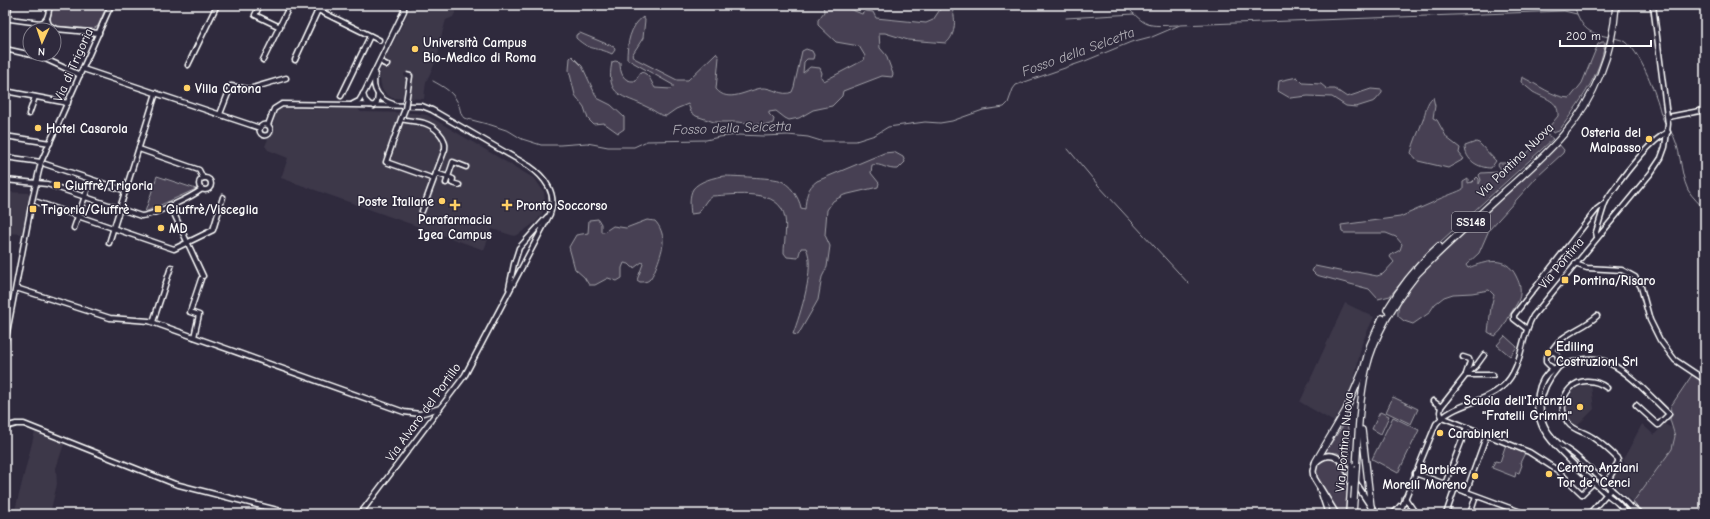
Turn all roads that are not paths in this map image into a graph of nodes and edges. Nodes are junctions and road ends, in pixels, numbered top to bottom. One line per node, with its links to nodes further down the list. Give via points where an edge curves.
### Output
1 (50, 5): 13 (street)
2 (111, 5): 16 (street, Via di Trigoria)
3 (217, 5): 23 (street)
4 (260, 5): 14 (street, via 255,16)
5 (290, 5): 14 (street)
6 (308, 5): 12 (street)
7 (404, 5): 25 (street, via 404,11)
8 (1613, 5): 15 (highway, Via Pontina Nuova / SS148)
9 (1616, 5): 15 (highway, Via Pontina Nuova / SS148)
10 (1653, 5): 42 (street, Via Pontina)
11 (7, 8): 13 (street, via 8,16 13,20 40,23)
12 (318, 10): 17 (street); 22 (street)
13 (47, 19): 16 (street, via 56,29)
14 (280, 27): 21 (street)
15 (1611, 32): 19 (highway, Via Pontina Nuova / SS148)
16 (99, 33): 24 (street, Via di Trigoria)
17 (370, 36): 18 (street); 33 (street)
18 (379, 40)
19 (1609, 44): 95 (highway, Via Pontina Nuova / SS148, via 1588,92 1562,131 1433,252 1396,294 1376,330); 105 (highway, Via Pontina Nuova / SS148, via 1604,64 1591,94 1564,134 1442,249 1400,295 1385,321 1366,370)
20 (5, 50): 26 (street, via 41,57)
21 (263, 60)
22 (295, 60)
23 (188, 65)
24 (83, 69): 26 (street, Via di Trigoria); 31 (street)
25 (376, 70): 30 (street); 32 (street, via 374,79)
26 (80, 75): 35 (street, Via di Trigoria)
27 (406, 75): 43 (street, bridge, via 410,76)
28 (286, 78): 41 (street, via 248,89 231,86)
29 (5, 90): 34 (street)
30 (364, 92): 32 (street, via 370,90); 36 (street, via 357,102); 37 (street, via 365,100)
31 (156, 93): 41 (street); 49 (street)
32 (377, 93): 37 (street, via 377,102); 38 (street, via 384,100)
33 (341, 96)
34 (35, 97): 35 (street); 40 (street)
35 (68, 104): 48 (street, Via di Trigoria)
36 (349, 105): 37 (street); 44 (street, via 281,104 274,109)
37 (372, 106): 38 (street)
38 (398, 106): 71 (street, via 422,106 432,110 538,173 551,192)
39 (1705, 110): 42 (street)
40 (29, 114)
41 (220, 114): 45 (street)
42 (1668, 117): 46 (street, Via Pontina)
43 (401, 119): 53 (street, via 426,124 437,131 444,140 445,149); 58 (street, via 386,162)
44 (268, 125): 45 (street); 45 (street, via 271,130 268,135 262,134)
45 (260, 128)
46 (1668, 131): 67 (street, via 1646,150); 75 (street, Via Pontina, via 1665,147 1658,162)
47 (5, 136): 48 (street)
48 (50, 143): 51 (street, Via di Trigoria)
49 (139, 149): 54 (street, via 199,170); 63 (street)
50 (5, 157): 51 (street)
51 (43, 163): 56 (street); 59 (street, Via di Trigoria)
52 (466, 167): 55 (street, via 453,162)
53 (436, 173): 55 (street); 58 (street)
54 (203, 178): 62 (street, via 199,184); 62 (street, via 209,179 211,184 208,189)
55 (448, 178): 60 (street); 61 (street, via 453,180 452,183)
56 (91, 179): 63 (street); 64 (street)
57 (5, 180): 59 (street)
58 (434, 180): 70 (street)
59 (36, 182): 64 (street); 84 (street, Via di Trigoria)
60 (446, 184)
61 (459, 185)
62 (202, 189): 68 (street)
63 (126, 191): 69 (street)
64 (85, 197): 69 (street); 72 (street)
65 (223, 197): 77 (street, via 213,230)
66 (37, 202): 72 (street)
67 (1605, 203): 75 (street, via 1596,232); 88 (street, via 1597,209 1514,315 1514,319)
68 (170, 205): 69 (street, via 145,216); 77 (street)
69 (120, 209): 74 (street)
70 (422, 211)
71 (550, 214): 76 (street, Via Alvaro del Portillo); 79 (street, Via Alvaro del Portillo)
72 (78, 215): 73 (street); 74 (street)
73 (74, 228)
74 (114, 228): 77 (street, via 174,249); 78 (street)
75 (1597, 237): 82 (street, Via Pontina)
76 (526, 240): 79 (street, via 532,241); 80 (street, Via Alvaro del Portillo, via 519,248)
77 (188, 242): 89 (street, via 202,277 190,312 199,315)
78 (109, 243)
79 (532, 249): 81 (street, Via Alvaro del Portillo)
80 (515, 259): 81 (street, via 519,263); 85 (street, Via Alvaro del Portillo)
81 (525, 261): 85 (street, Via Alvaro del Portillo)
82 (1574, 264): 88 (street, Via Pontina, via 1537,310); 99 (street, via 1587,268 1622,270 1636,278 1650,320 1660,340 1675,360)
83 (171, 268): 87 (street)
84 (16, 288): 87 (street, via 110,318); 90 (street, Via di Trigoria)
85 (506, 296): 103 (street, Via Alvaro del Portillo, via 467,370)
86 (1597, 316): 91 (street, via 1563,337)
87 (153, 322): 89 (street)
88 (1527, 329): 106 (street, Via Pontina, via 1516,368 1504,385)
89 (194, 337): 103 (street, via 404,412 420,414)
90 (5, 343)
91 (1551, 352): 94 (street, via 1558,354); 96 (street, via 1547,354 1546,360)
92 (1484, 355): 97 (street)
93 (1464, 357): 97 (street, via 1470,362)
94 (1560, 366): 96 (street); 102 (street, via 1586,359 1606,362 1624,372 1669,414 1658,425)
95 (1363, 370): 112 (highway, via 1346,410); 113 (highway, Via Pontina Nuova / SS148, via 1358,399)
96 (1554, 370): 110 (street, via 1542,394 1542,416 1550,434); 111 (street, via 1546,375 1540,387 1537,412 1546,435)
97 (1466, 375): 98 (street); 104 (street)
98 (1493, 375)
99 (1705, 380)
100 (1607, 388): 117 (street, via 1592,381 1579,381 1570,389 1563,408 1570,426 1591,436 1618,459)
101 (1433, 401): 104 (street)
102 (1636, 405)
103 (440, 407): 130 (street, Via Alvaro del Portillo)
104 (1441, 407): 106 (street)
105 (1360, 416): 113 (highway, Via Pontina Nuova / SS148); 126 (highway)
106 (1442, 417): 108 (street); 114 (street, Via Pontina, via 1433,430)
107 (5, 427): 129 (street, via 24,424 175,484)
108 (1467, 427): 109 (street); 116 (street)
109 (1487, 434): 115 (street, via 1540,459 1557,470 1582,494); 121 (street)
110 (1573, 454): 111 (street); 117 (street)
111 (1569, 459): 115 (street)
112 (1315, 462): 118 (main road, via 1313,475); 126 (main road, via 1330,455 1341,460)
113 (1354, 468): 133 (highway, Via Pontina Nuova / SS148, bridge); 134 (highway, Via Pontina Nuova / SS148, bridge)
114 (1415, 473): 116 (street); 124 (street, Via Pontina)
115 (1594, 482): 122 (street)
116 (1445, 484): 119 (street)
117 (1606, 484): 120 (street)
118 (1318, 486): 131 (street); 132 (main road)
119 (1455, 488): 121 (street); 140 (street)
120 (1611, 489): 122 (street); 125 (street)
121 (1466, 492): 123 (street)
122 (1606, 494): 128 (street); 144 (street)
123 (1476, 496): 127 (street); 141 (street)
124 (1404, 500): 137 (street, Via Pontina, via 1396,511); 138 (street, Via Pontina); 139 (street)
125 (1627, 504): 145 (street); 146 (street)
126 (1371, 507): 135 (main road); 136 (street)
127 (1508, 508): 142 (street); 143 (street)
128 (1624, 512)
129 (293, 514)
130 (360, 514)
131 (1328, 514)
132 (1336, 514)
133 (1349, 514)
134 (1353, 514)
135 (1376, 514)
136 (1382, 514)
137 (1390, 514)
138 (1399, 514)
139 (1416, 514)
140 (1446, 514)
141 (1470, 514)
142 (1506, 514)
143 (1526, 514)
144 (1589, 514)
145 (1635, 514)
146 (1641, 514)

